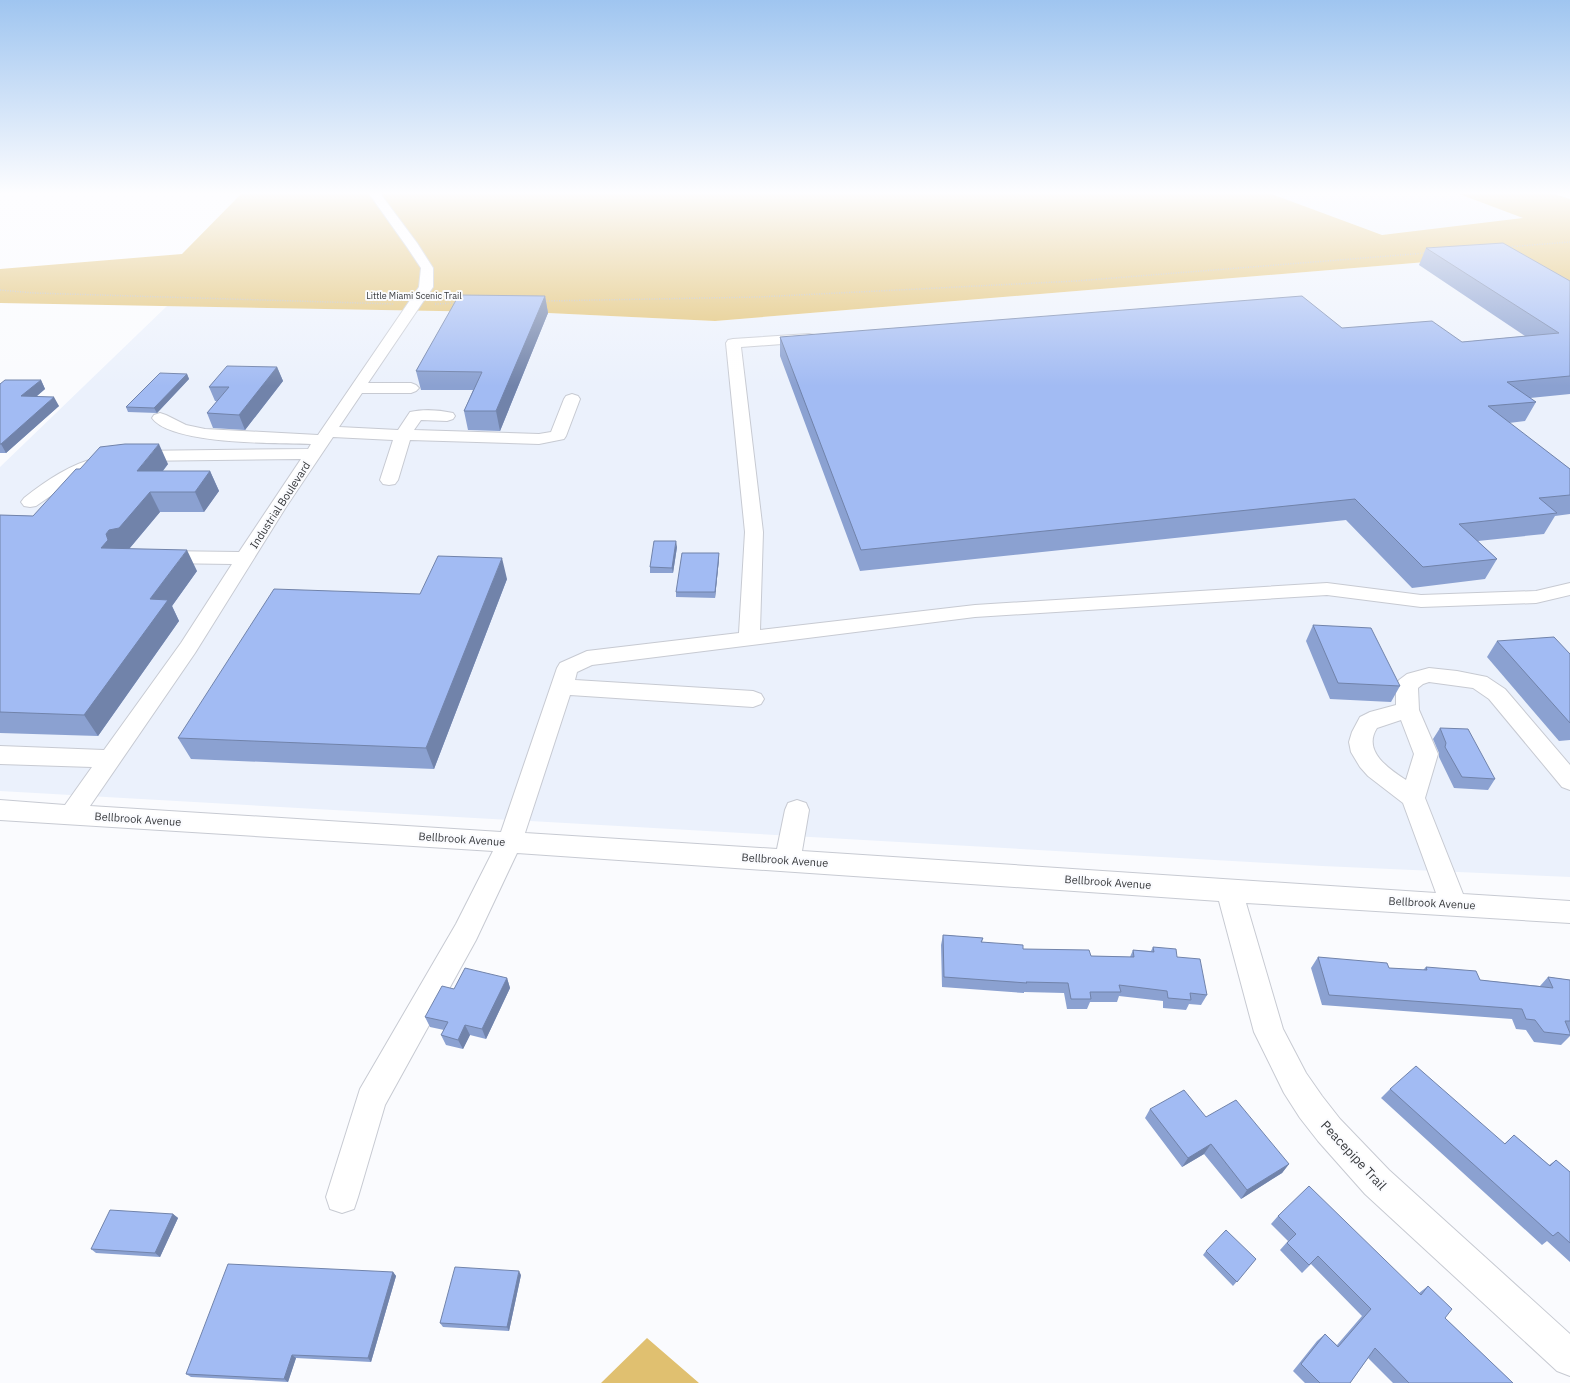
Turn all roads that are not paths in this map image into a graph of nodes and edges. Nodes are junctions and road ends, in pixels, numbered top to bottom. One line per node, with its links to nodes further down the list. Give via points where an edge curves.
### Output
1 (420, 257): 3 (street, Industrial Boulevard, via 427,268 426,287)
2 (820, 337): 15 (street, via 734,343 754,532)
3 (358, 388): 4 (street); 9 (street, Industrial Boulevard)
4 (411, 388)
5 (572, 399): 8 (street, via 558,436 539,440)
6 (447, 416): 8 (street, via 416,415)
7 (160, 418): 9 (street, via 181,429 205,434)
8 (403, 435): 9 (street); 10 (street)
9 (322, 442): 11 (street, via 174,457 117,458 88,465 63,477); 13 (street, Industrial Boulevard)
10 (389, 480)
11 (30, 502)
12 (143, 556): 13 (street)
13 (245, 558): 20 (street, Industrial Boulevard, via 188,648)
14 (1570, 589): 15 (street, via 1536,597 1421,601 1327,589 975,611)
15 (749, 638): 16 (street, via 587,658 568,668)
16 (562, 687): 17 (street); 26 (street)
17 (753, 699)
18 (1408, 710): 21 (street, via 1406,685 1415,678 1428,675 1479,682 1496,694); 22 (street, via 1426,754); 22 (street, via 1384,715 1368,723 1360,739 1363,753 1375,769)
19 (0, 755): 20 (street)
20 (109, 759): 25 (street, Industrial Boulevard)
21 (1570, 780)
22 (1413, 798): 29 (street)
23 (0, 810): 25 (street, Bellbrook Avenue)
24 (797, 810): 27 (street)
25 (71, 814): 26 (street, Bellbrook Avenue)
26 (510, 842): 27 (street, Bellbrook Avenue); 31 (street, via 466,932 371,1100)
27 (788, 860): 28 (street, Bellbrook Avenue)
28 (1229, 891): 29 (street, Bellbrook Avenue); 32 (street, Peacepipe Trail, via 1269,1032 1295,1083 1311,1106 1339,1142 1377,1182)
29 (1454, 905): 30 (street, Bellbrook Avenue)
30 (1570, 912)
31 (342, 1198)
32 (1570, 1358)

